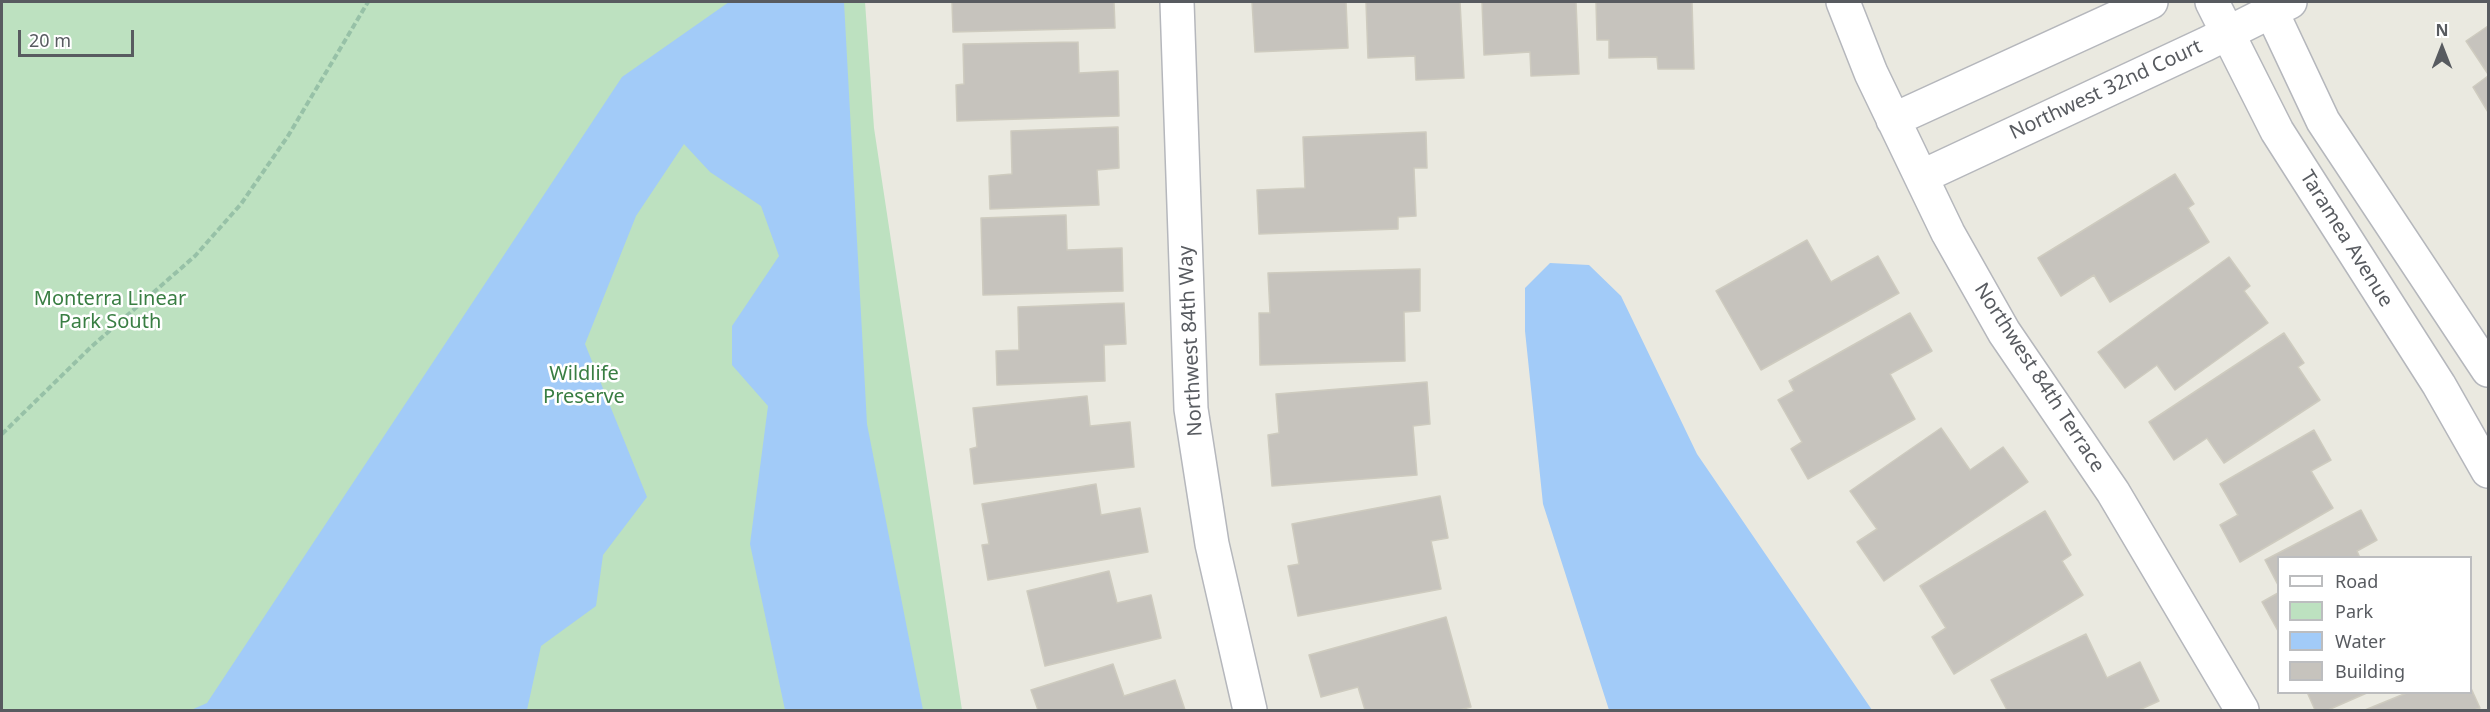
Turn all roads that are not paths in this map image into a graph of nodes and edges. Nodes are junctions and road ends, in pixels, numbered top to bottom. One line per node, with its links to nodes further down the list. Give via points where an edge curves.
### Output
1 (1177, 2): 11 (street, Northwest 84th Way, via 1191,409 1212,544)
2 (1843, 2): 7 (street, Northwest 84th Terrace)
3 (2151, 2): 7 (street)
4 (2212, 2): 6 (street, Taramea Avenue)
5 (2276, 5): 6 (street, Northwest 32nd Court); 9 (street, via 2323,120)
6 (2228, 33): 8 (street, Northwest 32nd Court); 10 (street, Taramea Avenue, via 2277,131 2439,385)
7 (1893, 120): 8 (street, Northwest 84th Terrace)
8 (1921, 177): 12 (street, Northwest 84th Terrace, via 2004,332 2113,492)
9 (2488, 370)
10 (2488, 471)
11 (1250, 711)
12 (2242, 711)

